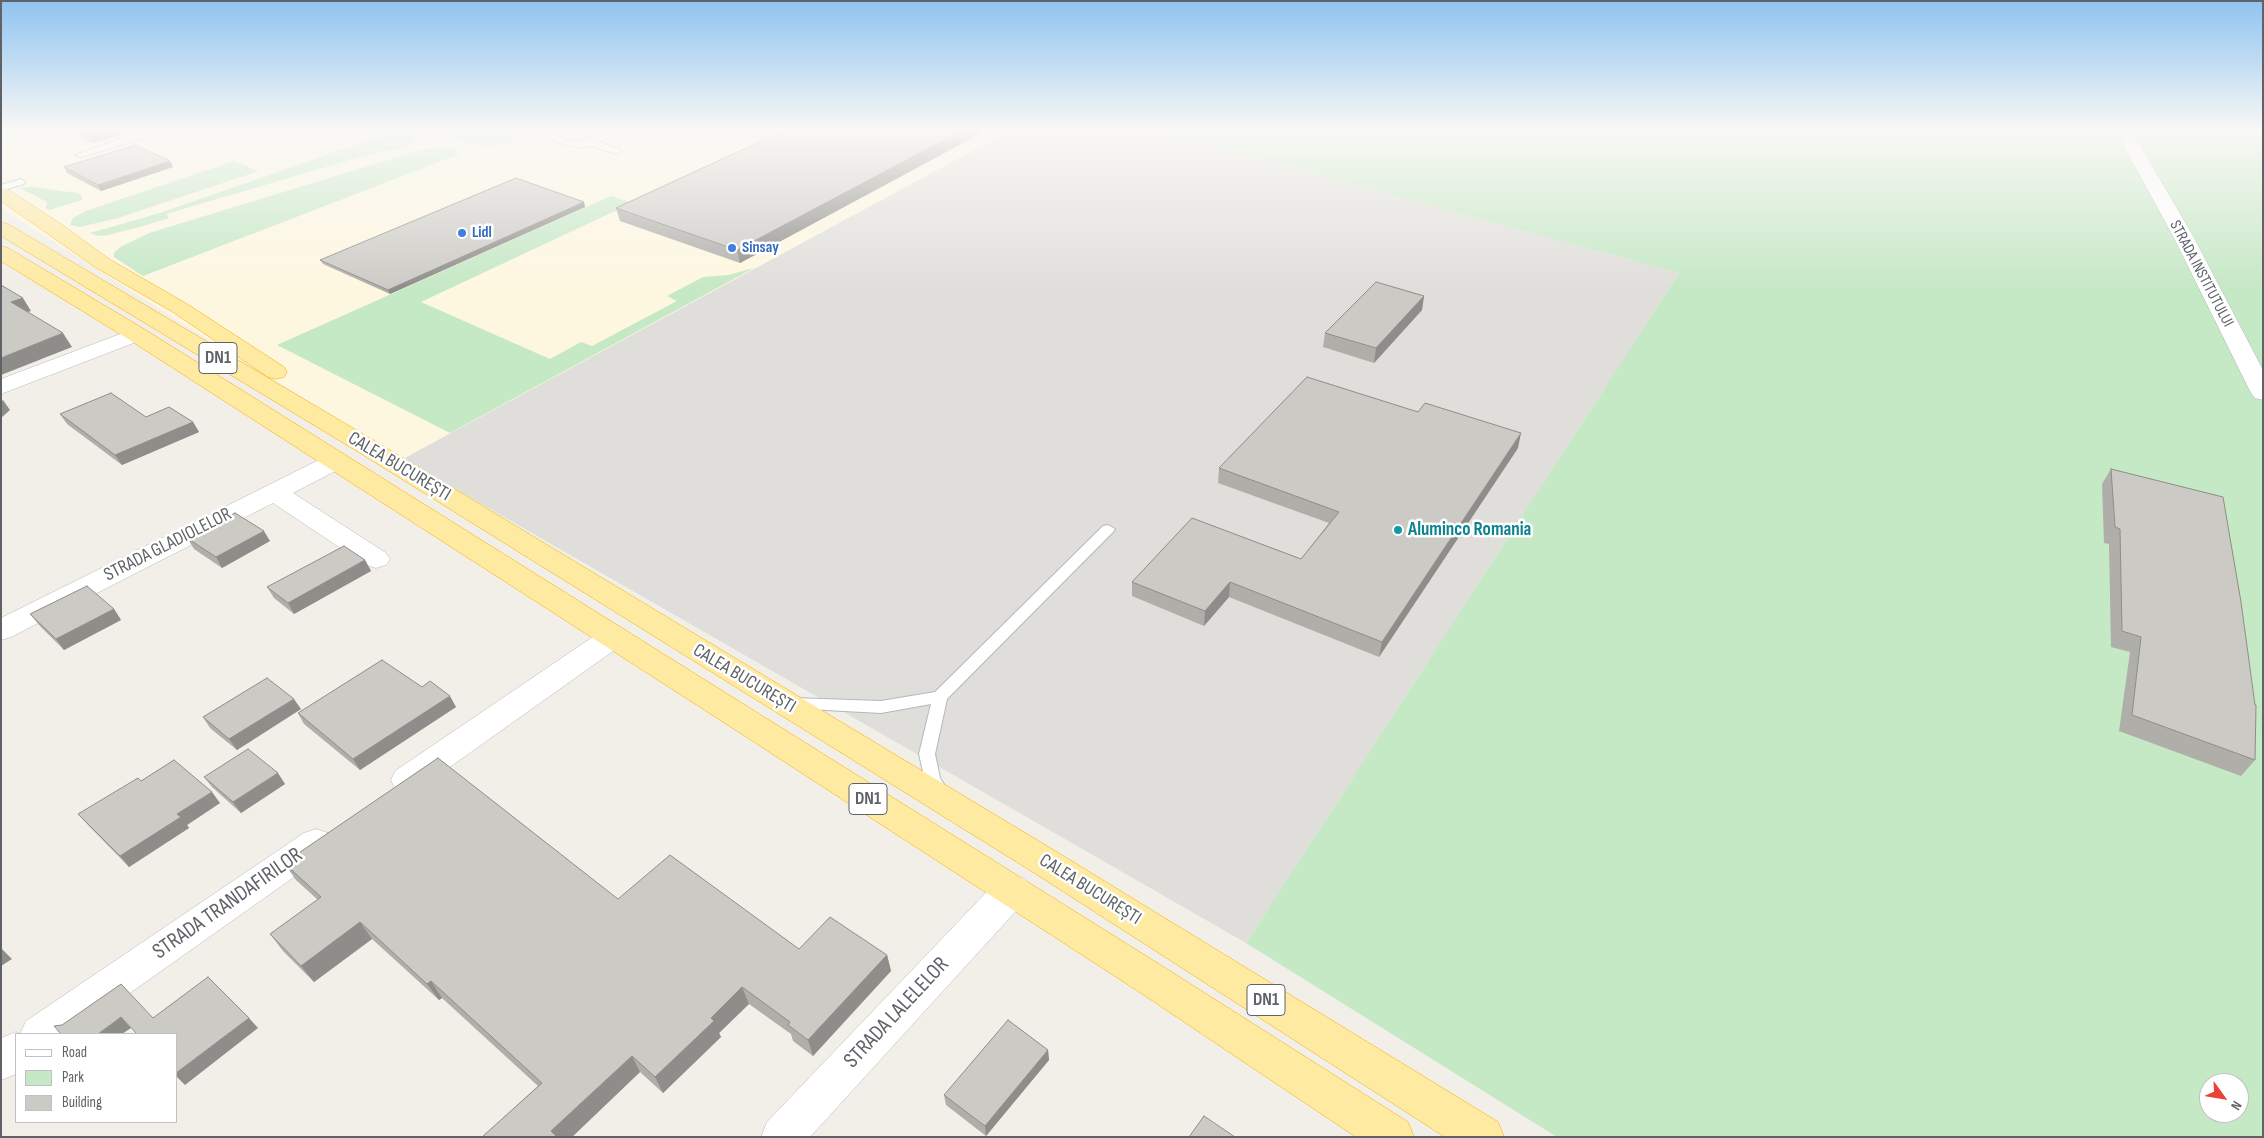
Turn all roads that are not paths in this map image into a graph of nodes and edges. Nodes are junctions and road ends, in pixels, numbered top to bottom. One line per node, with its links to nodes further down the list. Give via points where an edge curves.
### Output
1 (17, 183): 3 (lane)
2 (2153, 183): 11 (street, STRADA INSTITUTULUI)
3 (1, 188)
4 (1, 193): 12 (highway, via 96,260 180,308 344,417 362,434)
5 (1, 228): 12 (highway, CALEA BUCUREȘTI / DN1)
6 (1, 252): 8 (highway, CALEA BUCUREȘTI / DN1)
7 (1, 264): 8 (highway)
8 (42, 278): 9 (highway, CALEA BUCUREȘTI / DN1)
9 (136, 334): 10 (street); 13 (highway, CALEA BUCUREȘTI / DN1)
10 (1, 387)
11 (2263, 393)
12 (369, 448): 20 (highway, CALEA BUCUREȘTI / DN1)
13 (336, 461): 14 (street, STRADA GLADIOLELOR); 18 (highway, CALEA BUCUREȘTI / DN1)
14 (274, 492): 16 (street); 17 (street, STRADA GLADIOLELOR)
15 (1108, 529): 19 (lane)
16 (376, 559)
17 (1, 630)
18 (613, 637): 21 (street); 24 (highway, CALEA BUCUREȘTI / DN1)
19 (940, 697): 20 (lane, via 881,707); 22 (lane, via 927,754 932,780)
20 (786, 704): 22 (highway, CALEA BUCUREȘTI / DN1)
21 (384, 796)
22 (949, 803): 30 (highway, CALEA BUCUREȘTI / DN1)
23 (343, 824): 25 (street, STRADA TRANDAFIRILOR)
24 (1012, 890): 28 (street, STRADA LALELELOR); 29 (highway, CALEA BUCUREȘTI / DN1)
25 (41, 1033)
26 (15, 1052): 27 (street)
27 (1, 1061)
28 (782, 1137)
29 (1393, 1137)
30 (1483, 1137)

